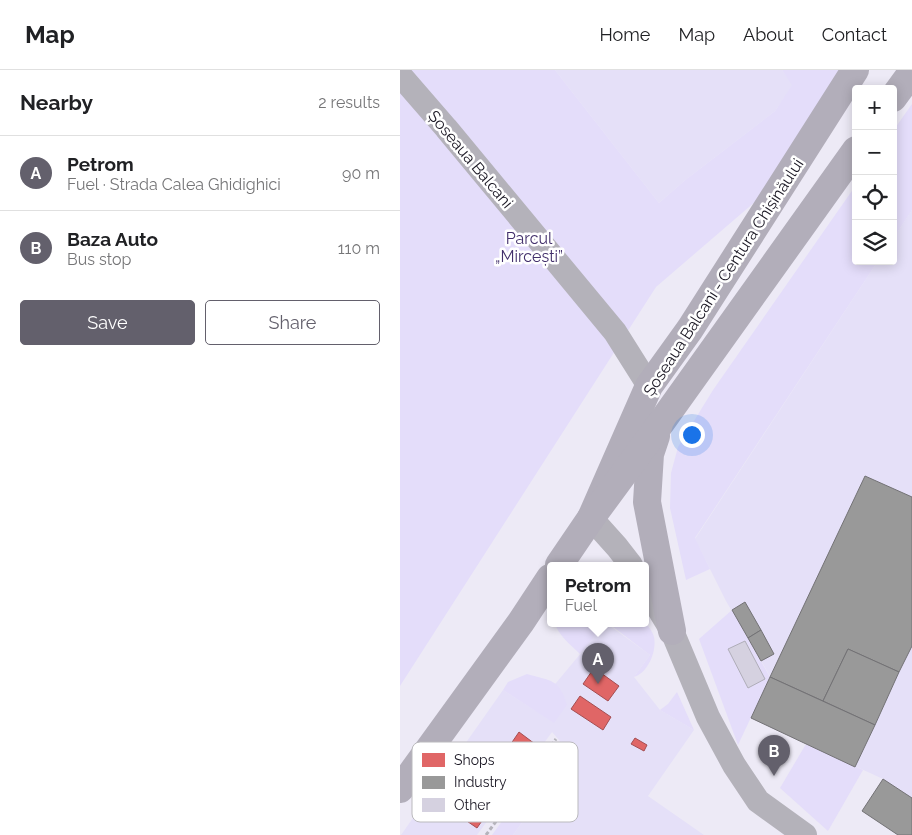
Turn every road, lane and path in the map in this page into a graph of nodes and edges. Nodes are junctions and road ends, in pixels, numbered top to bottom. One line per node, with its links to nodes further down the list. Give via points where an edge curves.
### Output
1 (855, 70): 6 (highway, Șoseaua Balcani - Centura Chișinăului, via 690,329)
2 (912, 72): 4 (highway)
3 (400, 75): 6 (street, Șoseaua Balcani, via 615,332)
4 (897, 93)
5 (852, 156): 7 (highway, Șoseaua Balcani - Centura Chișinăului)
6 (649, 386): 8 (highway, Șoseaua Balcani - Centura Chișinăului)
7 (658, 427): 8 (highway, Șoseaua Balcani - Centura Chișinăului); 14 (highway, via 650,454 647,502)
8 (591, 518): 9 (highway, Șoseaua Balcani - Centura Chișinăului); 10 (street)
9 (561, 562)
10 (628, 562)
11 (547, 588): 16 (highway)
12 (649, 593): 14 (street)
13 (649, 609): 14 (highway)
14 (672, 631): 22 (street, via 708,717 734,765 758,801)
15 (556, 739): 17 (path)
16 (434, 742)
17 (554, 742)
18 (412, 773): 19 (highway)
19 (400, 789)
20 (495, 822): 21 (path)
21 (486, 835)
22 (805, 835)

